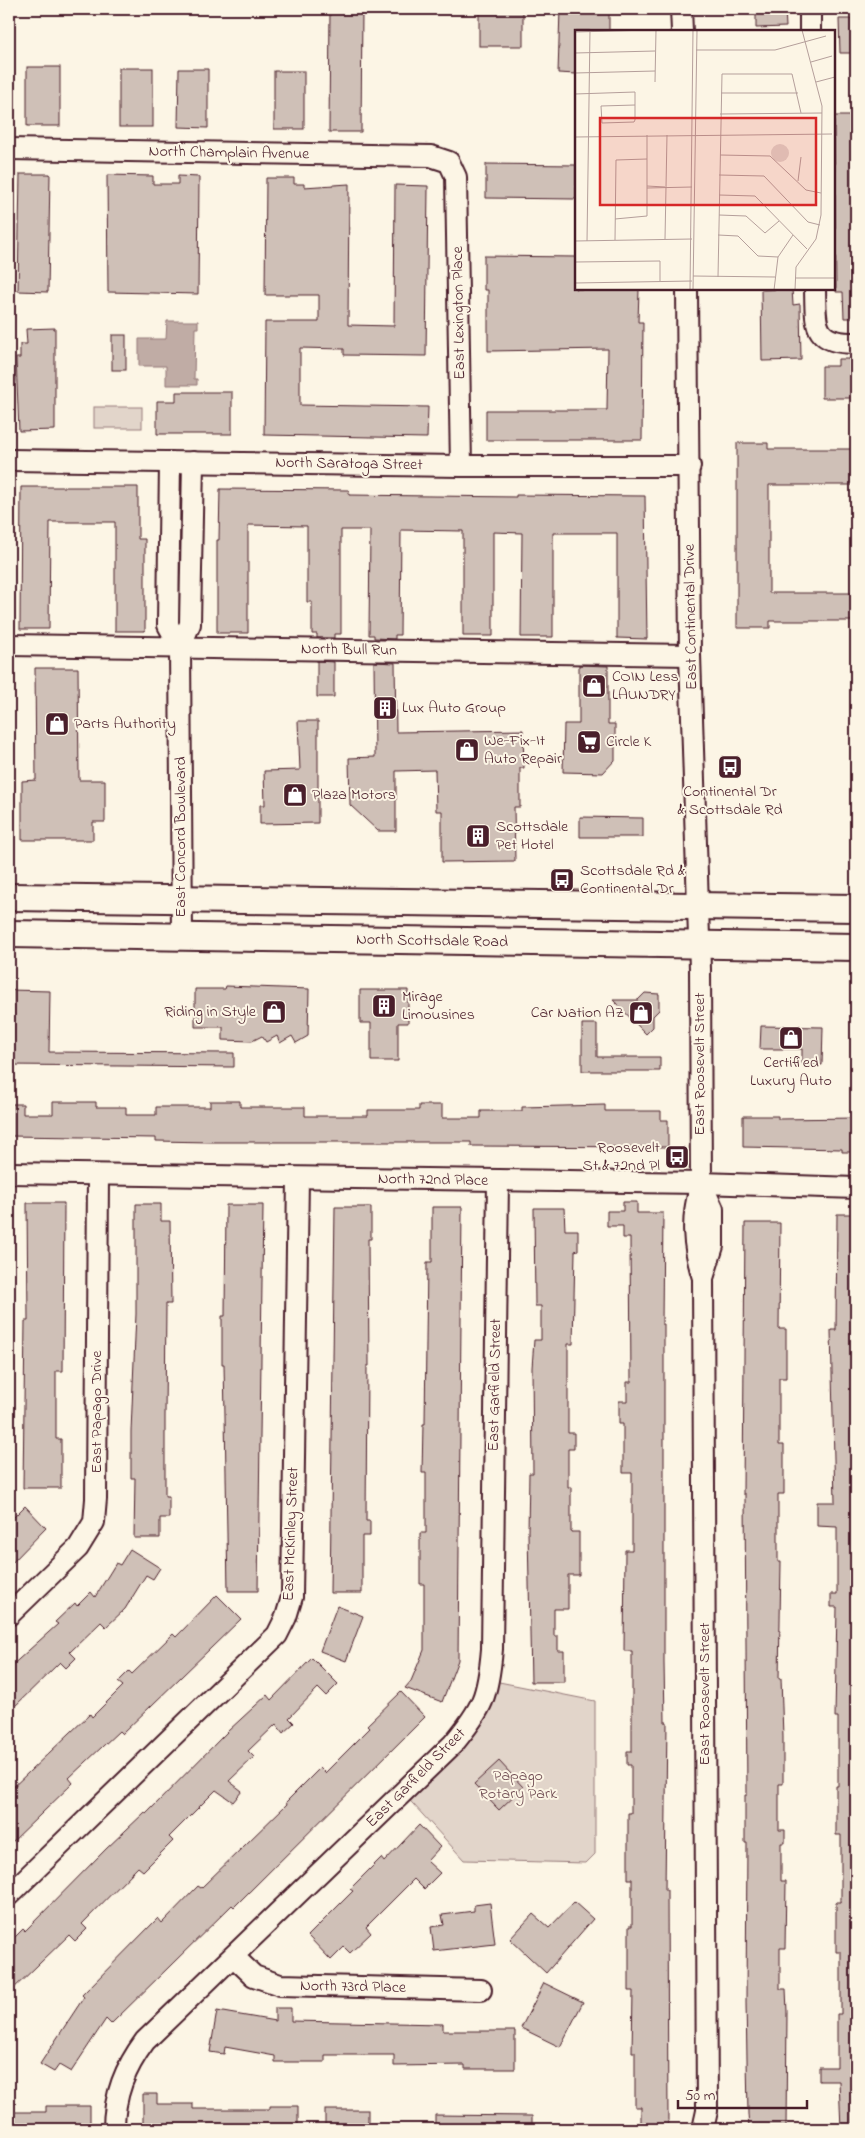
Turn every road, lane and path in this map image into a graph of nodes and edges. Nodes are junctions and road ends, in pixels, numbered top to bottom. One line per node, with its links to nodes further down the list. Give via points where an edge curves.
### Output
1 (681, 9): 3 (street)
2 (812, 9): 4 (street)
3 (682, 30)
4 (810, 30)
5 (9, 149): 6 (street, North Champlain Avenue, via 431,156)
6 (449, 162): 13 (street, East Lexington Place, via 456,177)
7 (687, 290): 14 (street, East Continental Drive)
8 (815, 290): 9 (street, via 816,324 824,337 840,343)
9 (856, 343)
10 (9, 460): 11 (street, North Saratoga Street)
11 (170, 462): 12 (street, North Saratoga Street); 16 (street, East Concord Boulevard, via 168,625)
12 (193, 462): 13 (street, North Saratoga Street); 16 (street, East Concord Boulevard, via 190,624)
13 (461, 466): 14 (street, North Saratoga Street)
14 (690, 466): 17 (street, East Continental Drive)
15 (9, 644): 16 (street, North Bull Run)
16 (180, 647): 17 (street, North Bull Run); 19 (street, East Concord Boulevard)
17 (690, 655): 20 (street, East Continental Drive)
18 (9, 897): 19 (main road)
19 (182, 900): 20 (main road); 23 (street, East Concord Boulevard)
20 (698, 907): 21 (main road); 24 (street, East Continental Drive)
21 (856, 908)
22 (9, 934): 23 (main road, North Scottsdale Road)
23 (182, 937): 24 (main road, North Scottsdale Road)
24 (699, 946): 25 (main road, North Scottsdale Road); 30 (street, East Roosevelt Street)
25 (856, 947)
26 (9, 1173): 27 (street, North 72nd Place)
27 (98, 1175): 28 (street, North 72nd Place); 32 (street, East Papago Drive, via 94,1522 78,1548)
28 (298, 1178): 29 (street, North 72nd Place); 33 (street, East McKinley Street, via 292,1597 286,1618 277,1635)
29 (498, 1180): 30 (street, North 72nd Place); 34 (street, East Garfield Street, via 489,1686 474,1718 453,1744)
30 (701, 1183): 31 (street, North 72nd Place); 36 (street, East Roosevelt Street, via 713,1210 713,1246 703,1278)
31 (856, 1188)
32 (9, 1615)
33 (9, 1895)
34 (234, 1957): 35 (street, North 73rd Place, via 254,1976 280,1986); 37 (street, East Garfield Street, via 145,2041 129,2062 119,2087)
35 (481, 1990)
36 (707, 2123)
37 (114, 2129)

